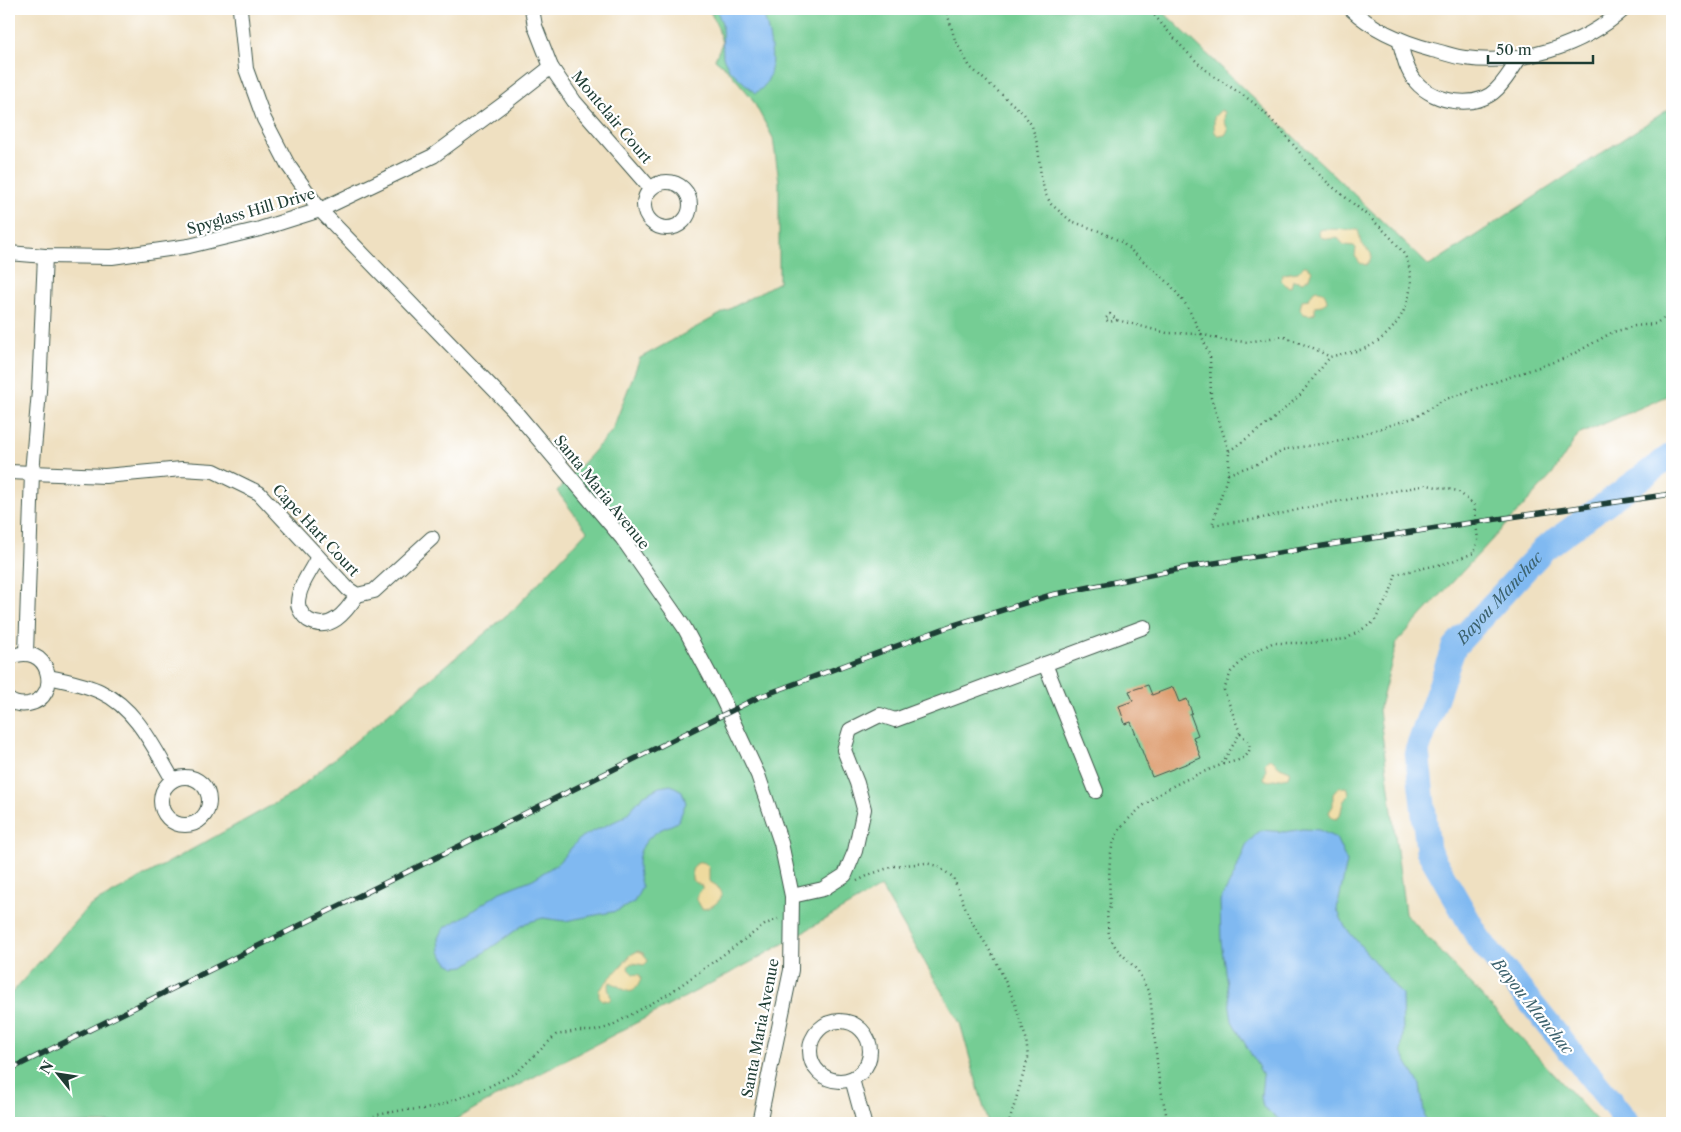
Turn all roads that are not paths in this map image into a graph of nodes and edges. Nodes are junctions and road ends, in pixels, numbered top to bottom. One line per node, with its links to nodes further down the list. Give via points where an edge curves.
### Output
1 (240, 9): 9 (street, Santa Maria Avenue, via 246,69 264,119 288,165)
2 (532, 9): 7 (street, Montclair Court)
3 (1351, 9): 5 (street)
4 (1624, 9): 6 (street, via 1573,41)
5 (1399, 39): 6 (street, via 1465,58); 6 (street, via 1408,68 1417,82 1442,98 1458,102 1470,102 1496,90)
6 (1520, 57)
7 (551, 67): 8 (street, Montclair Court, via 574,102); 9 (street, Spyglass Hill Drive, via 433,156)
8 (650, 188)
9 (320, 210): 11 (street, Spyglass Hill Drive, via 260,229 188,246 112,257); 25 (street, Santa Maria Avenue, via 513,409 622,538 684,627 758,775 781,843)
10 (9, 253): 11 (street, Spyglass Hill Drive)
11 (45, 256): 13 (street)
12 (9, 472): 13 (street, Cape Hart Court)
13 (32, 473): 15 (street, Cape Hart Court, via 105,476 182,469 214,471 259,493); 18 (street)
14 (432, 538): 16 (street, Cape Hart Court, via 374,591)
15 (318, 556): 16 (street, Cape Hart Court); 16 (street, via 301,588 298,605 303,617 314,623 329,623 346,612)
16 (357, 595)
17 (1144, 627): 20 (street)
18 (26, 653): 19 (street); 21 (street, via 42,661)
19 (9, 658)
20 (1045, 664): 24 (street); 25 (street, via 895,720 880,715 850,730 844,750 864,809 855,851 845,875 823,889)
21 (49, 677): 22 (street, via 45,693 32,703 22,705); 23 (street, via 101,692 119,703 136,722)
22 (9, 700)
23 (173, 780)
24 (1096, 791)
25 (792, 896): 27 (street, Santa Maria Avenue, via 790,970)
26 (852, 1079): 26 (street, via 867,1066 870,1056 867,1037 862,1029 844,1021 825,1025 812,1040 810,1050 816,1069 833,1080); 28 (street)
27 (758, 1123)
28 (864, 1123)

